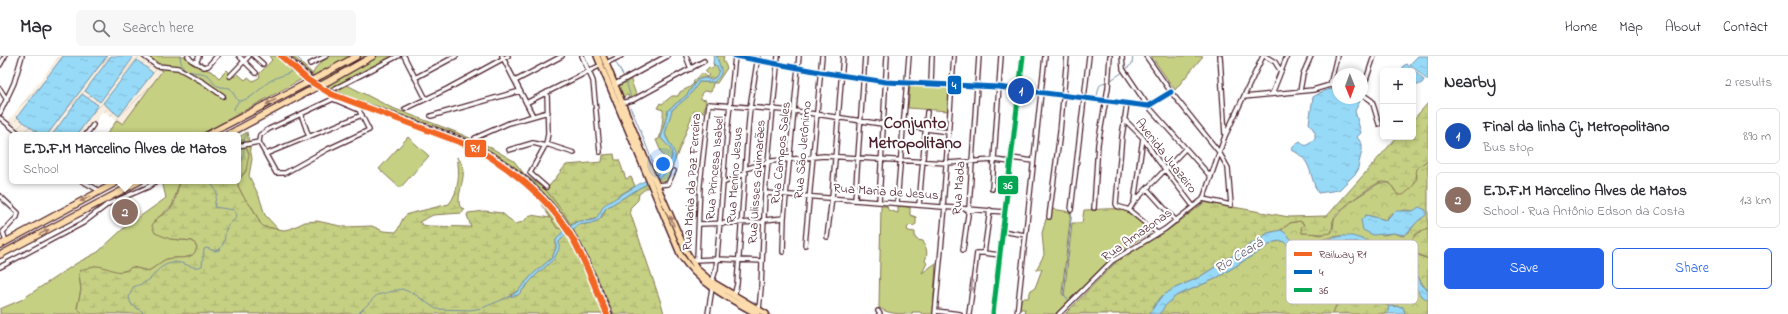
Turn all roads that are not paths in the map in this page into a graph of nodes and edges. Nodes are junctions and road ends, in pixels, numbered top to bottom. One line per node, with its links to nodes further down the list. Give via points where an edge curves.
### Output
1 (5, 56): 58 (street)
2 (22, 56): 95 (street)
3 (144, 56): 88 (street, via 157,66 178,68)
4 (188, 56): 53 (street)
5 (199, 56): 53 (street)
6 (216, 56): 53 (street, via 206,66)
7 (239, 56): 52 (street)
8 (249, 56): 52 (street)
9 (254, 56): 54 (street)
10 (326, 56): 55 (street)
11 (357, 56): 127 (highway, one-way to 127, bridge)
12 (373, 56): 128 (highway, bridge)
13 (398, 56): 93 (street, via 332,90 330,92)
14 (404, 56): 68 (street)
15 (456, 56): 68 (street)
16 (508, 56): 49 (street)
17 (562, 56): 70 (street)
18 (582, 56): 61 (street)
19 (597, 56): 56 (main road)
20 (603, 56): 56 (main road)
21 (620, 56): 56 (street)
22 (667, 56): 75 (street)
23 (686, 56): 60 (street)
24 (735, 56): 50 (street); 100 (street, Rua Princesa Isabel)
25 (778, 56): 57 (street, Rua Ulisses Guimarães)
26 (799, 56): 59 (street, Rua Campos Sales)
27 (822, 56): 63 (street, Rua São Jerônimo)
28 (843, 56): 66 (street)
29 (865, 56): 69 (street)
30 (887, 56): 71 (street)
31 (909, 56): 72 (street)
32 (932, 56): 73 (street)
33 (954, 56): 74 (street)
34 (979, 56): 77 (street, Rua Mada)
35 (1001, 56): 78 (street)
36 (1024, 56): 80 (street)
37 (1046, 56): 84 (street)
38 (1067, 56): 86 (street)
39 (1089, 56): 89 (street)
40 (1110, 56): 96 (street)
41 (1122, 56): 101 (street, via 1123,69)
42 (1146, 56): 85 (street)
43 (1220, 56): 130 (street)
44 (1264, 56): 62 (street, via 1274,62); 90 (street)
45 (1287, 56): 62 (street)
46 (1311, 56): 82 (street)
47 (1337, 56): 76 (street)
48 (1374, 56): 65 (street)
49 (502, 57): 70 (street); 94 (street)
50 (758, 58): 57 (street); 103 (street, Rua Menino Jesus)
51 (704, 61): 60 (street)
52 (246, 62): 64 (street); 67 (street)
53 (196, 63)
54 (263, 64)
55 (310, 64)
56 (603, 64): 61 (street); 75 (main road); 91 (main road)
57 (778, 64): 59 (street); 105 (street, Rua Ulisses Guimarães)
58 (0, 65)
59 (798, 67): 63 (street); 107 (street, Rua Campos Sales)
60 (691, 69): 98 (street, via 633,100)
61 (589, 70): 83 (street); 139 (street, via 593,81)
62 (1280, 70): 87 (street)
63 (820, 72): 66 (street); 113 (street, Rua São Jerônimo)
64 (256, 73)
65 (1368, 74)
66 (842, 75): 69 (street); 116 (street)
67 (230, 76)
68 (415, 78): 94 (street)
69 (863, 78): 71 (street); 119 (street)
70 (515, 81): 81 (street)
71 (886, 82): 72 (street); 120 (street)
72 (907, 83): 73 (street); 123 (street)
73 (930, 84): 74 (street)
74 (951, 84): 77 (street); 129 (street)
75 (614, 85): 91 (main road)
76 (1330, 85): 82 (street)
77 (976, 86): 78 (street); 153 (street, Rua Mada)
78 (998, 87): 80 (street); 148 (street)
79 (0, 89): 95 (street)
80 (1019, 89): 84 (street); 149 (street)
81 (520, 91): 97 (street); 114 (street)
82 (1300, 91): 87 (street)
83 (547, 92): 97 (street); 108 (street)
84 (1041, 92): 86 (street); 151 (street)
85 (1171, 92): 101 (street); 140 (street)
86 (1063, 94): 89 (street); 190 (street)
87 (1272, 94): 90 (street)
88 (223, 96)
89 (1084, 97): 96 (street); 187 (street)
90 (1244, 97): 130 (street)
91 (616, 98): 98 (main road); 106 (main road)
92 (1368, 98): 121 (street, via 1372,101)
93 (333, 99): 111 (street); 112 (street, via 357,109)
94 (426, 99): 104 (street)
95 (6, 100): 102 (street)
96 (1105, 100): 99 (street); 185 (street, via 1098,144)
97 (526, 103): 115 (street)
98 (621, 103): 106 (main road)
99 (1126, 104): 101 (street); 118 (street)
100 (730, 106): 103 (street); 160 (street, Rua Princesa Isabel); 196 (street, Rua Maria da Paz Ferreira, via 710,104 707,107)
101 (1148, 106): 138 (street)
102 (1, 107): 110 (street)
103 (750, 107): 105 (street); 158 (street, Rua Menino Jesus)
104 (405, 109)
105 (772, 109): 107 (street); 154 (street, Rua Ulisses Guimarães)
106 (622, 111): 165 (main road); 215 (main road, via 681,256 696,275)
107 (795, 111): 113 (street); 146 (street, Rua Campos Sales)
108 (548, 112): 115 (street); 135 (street, via 549,130)
109 (927, 112): 124 (street)
110 (0, 113)
111 (301, 114): 131 (street); 134 (street, via 264,131 259,136)
112 (362, 115): 131 (street); 142 (street, via 368,131 283,174 275,171)
113 (817, 115): 116 (street); 143 (street, Rua São Jerônimo)
114 (431, 116)
115 (533, 116): 132 (street, via 500,126)
116 (838, 117): 119 (street); 144 (street)
117 (0, 118): 125 (street)
118 (1124, 119): 133 (street, Avenida Juazeiro); 188 (street, via 1116,202 1117,206)
119 (859, 121): 120 (street); 145 (street)
120 (882, 124): 147 (street)
121 (1378, 124)
122 (93, 125): 126 (street)
123 (903, 126): 124 (street); 150 (street)
124 (926, 129): 129 (street); 152 (street)
125 (17, 132)
126 (88, 132)
127 (213, 132)
128 (233, 132)
129 (949, 132): 155 (street)
130 (1225, 136): 140 (street)
131 (309, 137): 142 (street)
132 (475, 138)
133 (1143, 138): 156 (street, Avenida Juazeiro); 179 (street)
134 (259, 142): 136 (street); 142 (street)
135 (545, 145): 137 (street, via 533,143); 141 (street); 166 (street, via 530,174)
136 (241, 146)
137 (509, 150)
138 (1185, 150): 156 (street); 159 (street)
139 (600, 152)
140 (1219, 152): 159 (street); 175 (street, via 1228,168 1231,205)
141 (574, 153)
142 (266, 154)
143 (813, 157): 144 (street); 146 (street); 173 (street, Rua São Jerônimo)
144 (835, 157): 145 (street); 174 (street)
145 (857, 158): 147 (street); 176 (street)
146 (790, 159): 154 (street); 171 (street, Rua Campos Sales)
147 (880, 160): 150 (street); 178 (street)
148 (994, 160): 149 (street); 153 (street); 167 (street)
149 (1011, 160): 151 (street); 189 (street)
150 (900, 161): 152 (street); 180 (street)
151 (1033, 161): 199 (street)
152 (923, 162): 155 (street); 181 (street)
153 (971, 162): 155 (street); 184 (street, Rua Mada)
154 (768, 163): 158 (street); 170 (street, Rua Ulisses Guimarães)
155 (947, 163): 183 (street)
156 (1165, 170): 168 (street); 182 (street, Avenida Juazeiro)
157 (674, 171): 165 (street, via 668,184)
158 (745, 171): 160 (street); 195 (street, Rua Menino Jesus)
159 (1210, 177): 175 (street)
160 (723, 183): 194 (street, Rua Princesa Isabel)
161 (87, 184): 169 (street)
162 (113, 184): 169 (highway)
163 (135, 184): 177 (highway)
164 (152, 184): 177 (street)
165 (657, 186): 210 (main road, one-way to 165, via 681,242)
166 (546, 187)
167 (992, 188)
168 (1148, 190): 179 (street); 193 (street)
169 (100, 191): 201 (highway, one-way to 201)
170 (765, 192): 171 (street, Rua Maria de Jesus); 192 (street, Rua Ulisses Guimarães)
171 (786, 195): 173 (street, Rua Maria de Jesus); 191 (street, Rua Campos Sales)
172 (0, 196): 201 (street, via 18,213 3,232)
173 (809, 196): 174 (street, Rua Maria de Jesus); 203 (street, Rua São Jerônimo)
174 (832, 198): 176 (street, Rua Maria de Jesus); 200 (street)
175 (1202, 199): 182 (street, Rua Amazonas)
176 (854, 200): 178 (street, Rua Maria de Jesus)
177 (107, 201): 207 (highway, one-way to 177); 213 (street, via 83,223)
178 (879, 202): 180 (street, Rua Maria de Jesus)
179 (1134, 202): 188 (street)
180 (897, 203): 181 (street, Rua Maria de Jesus)
181 (919, 205): 183 (street, Rua Maria de Jesus)
182 (1192, 206): 193 (street, Rua Amazonas)
183 (944, 207): 184 (street, Rua Maria de Jesus); 218 (street)
184 (969, 208): 186 (street, Rua Maria de Jesus); 204 (street, Rua Mada)
185 (1094, 208)
186 (990, 210): 189 (street, Rua Maria de Jesus); 206 (street)
187 (1071, 210)
188 (1129, 210): 198 (street)
189 (1005, 212): 197 (street)
190 (1048, 217)
191 (784, 218): 192 (street); 205 (street, Rua Campos Sales)
192 (764, 221): 195 (street); 212 (street, Rua Ulisses Guimarães)
193 (1176, 221): 198 (street, Rua Amazonas)
194 (720, 223): 195 (street); 196 (street); 209 (street, Rua Princesa Isabel)
195 (741, 223): 211 (street, Rua Menino Jesus)
196 (699, 224): 210 (street, Rua Maria da Paz Ferreira)
197 (1002, 231): 199 (street); 208 (street)
198 (1157, 233): 225 (street, Rua Amazonas, via 1112,261)
199 (1025, 235): 224 (street)
200 (827, 237)
201 (6, 242): 202 (highway)
202 (0, 245)
203 (805, 245)
204 (963, 250)
205 (783, 252)
206 (984, 253): 208 (street); 222 (street, one-way to 222, via 978,253 976,258)
207 (0, 255)
208 (1000, 255): 223 (street)
209 (717, 259): 210 (street); 211 (street); 214 (street, Rua Princesa Isabel)
210 (694, 260): 214 (main road, via 698,270)
211 (739, 260): 212 (street); 216 (street, Rua Menino Jesus)
212 (762, 261): 217 (street, Rua Ulisses Guimarães)
213 (0, 267)
214 (712, 282): 216 (main road)
215 (712, 288): 217 (main road); 219 (street)
216 (734, 296): 217 (main road)
217 (758, 312): 220 (main road)
218 (936, 312): 221 (street)
219 (708, 314)
220 (766, 314)
221 (960, 314)
222 (969, 314)
223 (993, 314)
224 (1017, 314)
225 (1059, 314)

